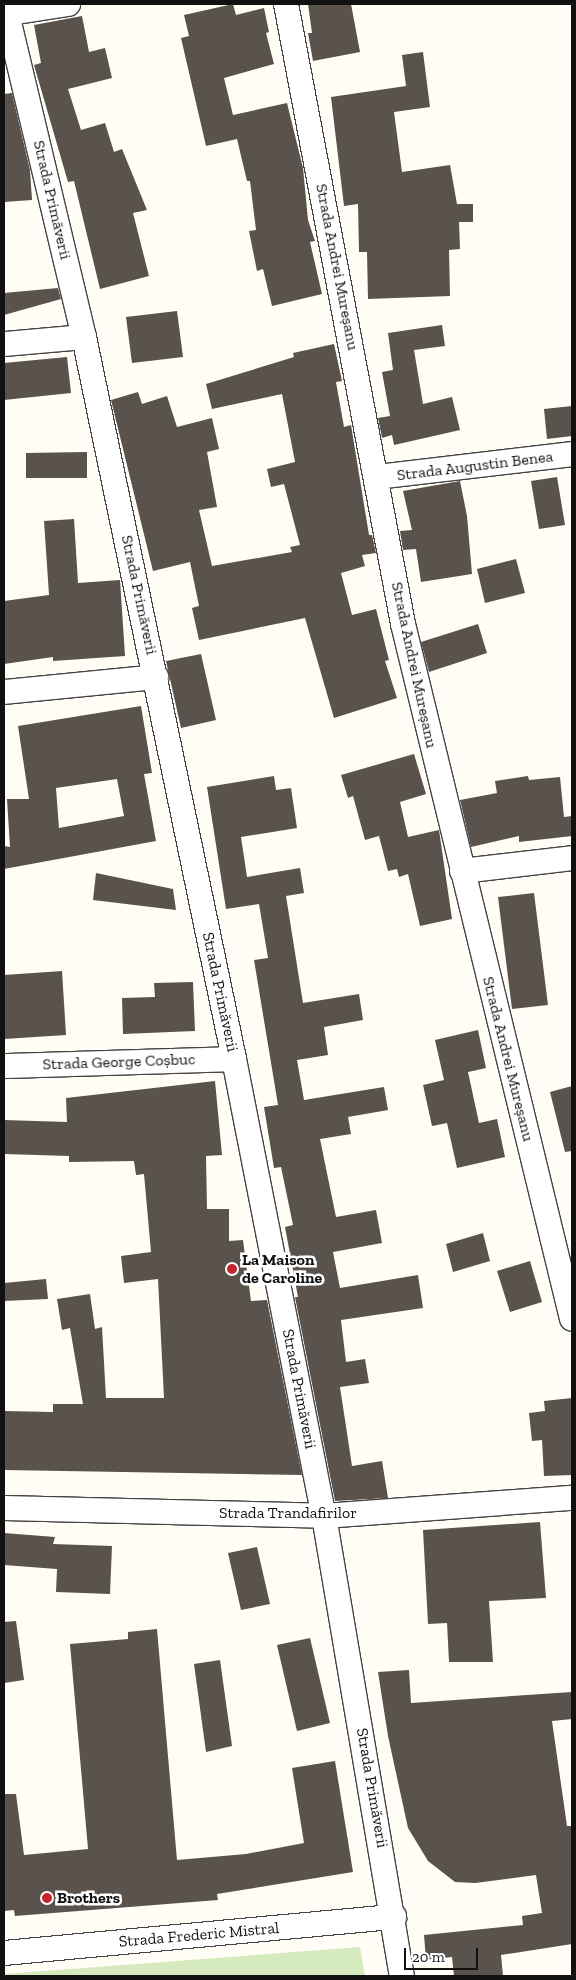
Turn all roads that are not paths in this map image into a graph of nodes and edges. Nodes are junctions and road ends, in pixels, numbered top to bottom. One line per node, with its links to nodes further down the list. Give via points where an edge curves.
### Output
1 (68, 4): 3 (street)
2 (286, 4): 7 (street, Strada Andrei Mureșanu)
3 (5, 14): 4 (street, Strada Primăverii)
4 (84, 336): 5 (street); 8 (street, Strada Primăverii)
5 (4, 344)
6 (572, 454): 7 (street, Strada Augustin Benea)
7 (377, 477): 11 (street, Strada Andrei Mureșanu, via 403,624)
8 (156, 677): 9 (street); 12 (street, Strada Primăverii)
9 (4, 692)
10 (572, 858): 11 (street)
11 (462, 871): 14 (street, Strada Andrei Mureșanu)
12 (234, 1059): 13 (street, Strada George Coșbuc); 17 (street, Strada Primăverii)
13 (4, 1066)
14 (572, 1320)
15 (572, 1498): 17 (street, Strada Trandafirilor)
16 (4, 1508): 17 (street, Strada Trandafirilor)
17 (324, 1516): 18 (street, Strada Primăverii)
18 (394, 1917): 19 (street, Strada Frederic Mistral); 20 (street, Strada Primăverii)
19 (4, 1953)
20 (402, 1976)

